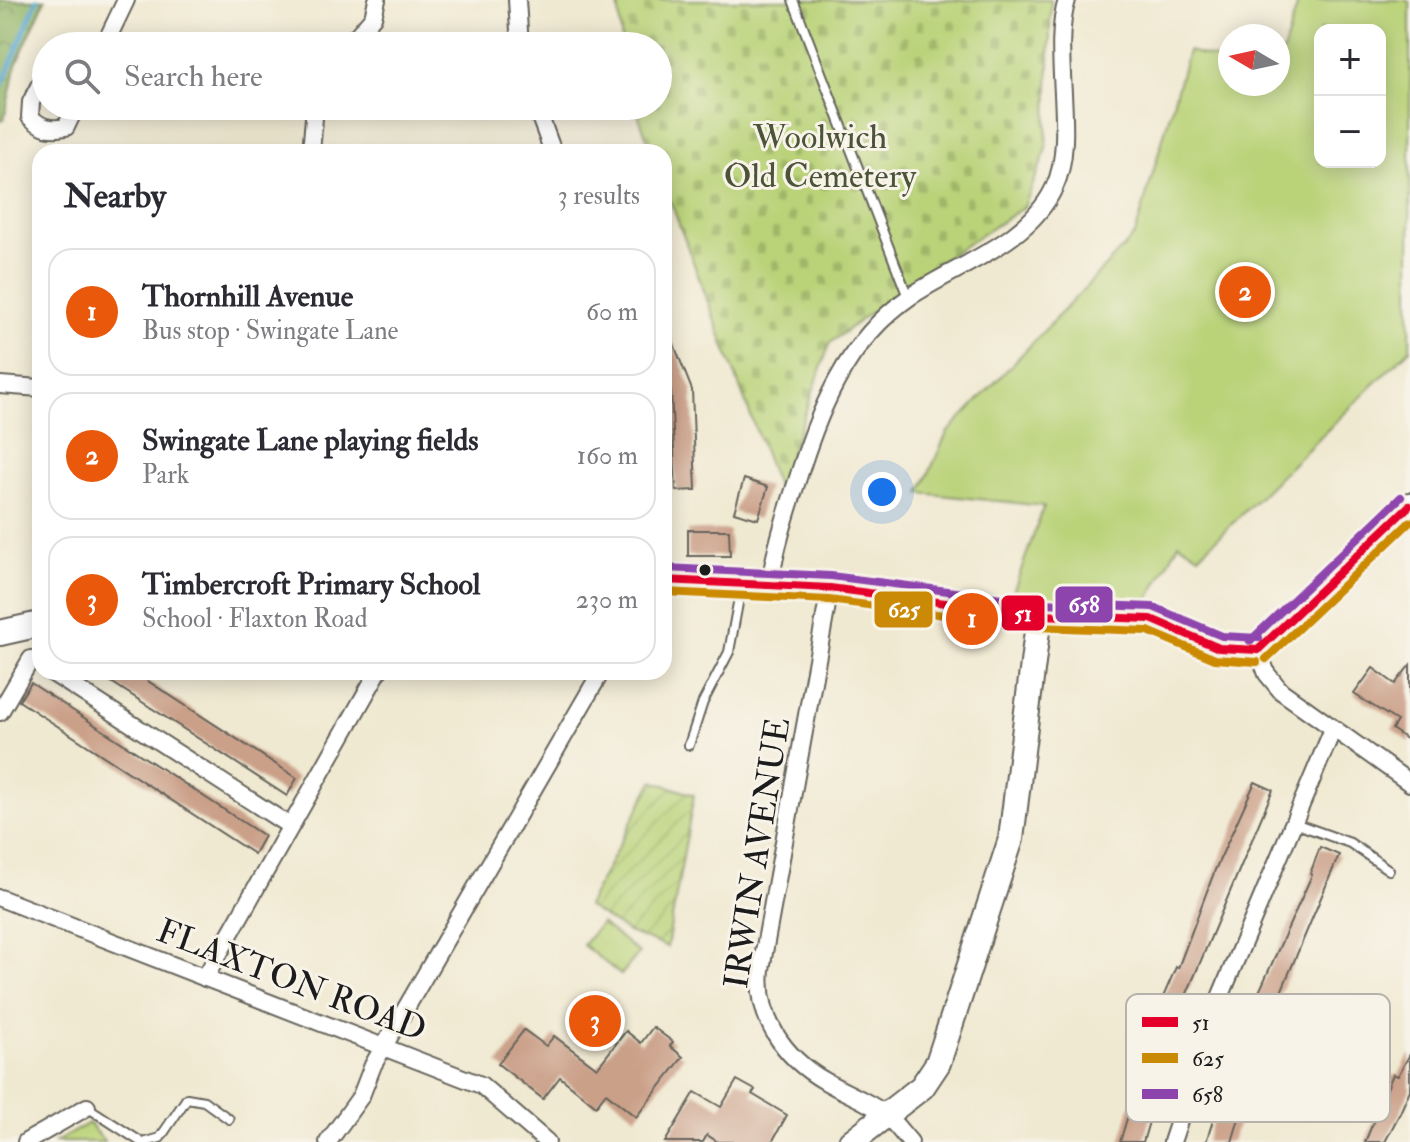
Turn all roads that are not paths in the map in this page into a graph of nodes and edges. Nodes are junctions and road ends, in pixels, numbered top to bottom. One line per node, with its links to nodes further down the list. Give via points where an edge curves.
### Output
1 (126, 0): 6 (street)
2 (377, 0): 7 (street, via 373,17)
3 (517, 0): 8 (street)
4 (793, 0): 15 (lane)
5 (1067, 0): 15 (street, via 1063,141 1055,186 1031,221)
6 (111, 32)
7 (360, 32)
8 (519, 32)
9 (33, 120): 10 (street, via 52,130 66,127)
10 (69, 120)
11 (314, 120): 13 (street)
12 (541, 120): 14 (street)
13 (312, 144)
14 (550, 144)
15 (908, 297): 21 (street, via 853,352 821,407 774,553)
16 (0, 385): 17 (street)
17 (32, 387)
18 (1410, 506): 25 (street)
19 (672, 580): 20 (street)
20 (742, 582): 21 (street); 33 (lane, via 729,652 703,702)
21 (770, 584): 22 (street)
22 (830, 588): 23 (street); 43 (street, IRWIN AVENUE, via 759,989 769,1026 782,1044 821,1080)
23 (1039, 615): 25 (street, via 1151,619 1219,648); 43 (street, via 1011,839 938,1063 922,1087)
24 (20, 628): 26 (street)
25 (1258, 650): 32 (street, via 1281,691)
26 (32, 654)
27 (32, 668): 31 (street)
28 (63, 680): 36 (street)
29 (373, 680): 36 (street)
30 (596, 680): 41 (street)
31 (0, 712)
32 (1333, 729): 34 (street); 35 (street)
33 (689, 745)
34 (1410, 783)
35 (1294, 823): 37 (lane, via 1350,843); 40 (street)
36 (290, 826): 39 (street)
37 (1389, 870)
38 (0, 898): 39 (street, FLAXTON ROAD)
39 (205, 978): 41 (street, FLAXTON ROAD)
40 (1221, 994)
41 (385, 1046): 48 (street, via 361,1096); 49 (street, FLAXTON ROAD, via 481,1085)
42 (87, 1107): 46 (street); 47 (lane)
43 (887, 1116): 50 (street); 51 (street, IRWIN AVENUE)
44 (229, 1119): 47 (lane, via 204,1101 187,1098 160,1138)
45 (1179, 1122): 52 (street)
46 (26, 1142)
47 (144, 1142)
48 (328, 1142)
49 (547, 1142)
50 (851, 1142)
51 (910, 1142)
52 (1172, 1142)

